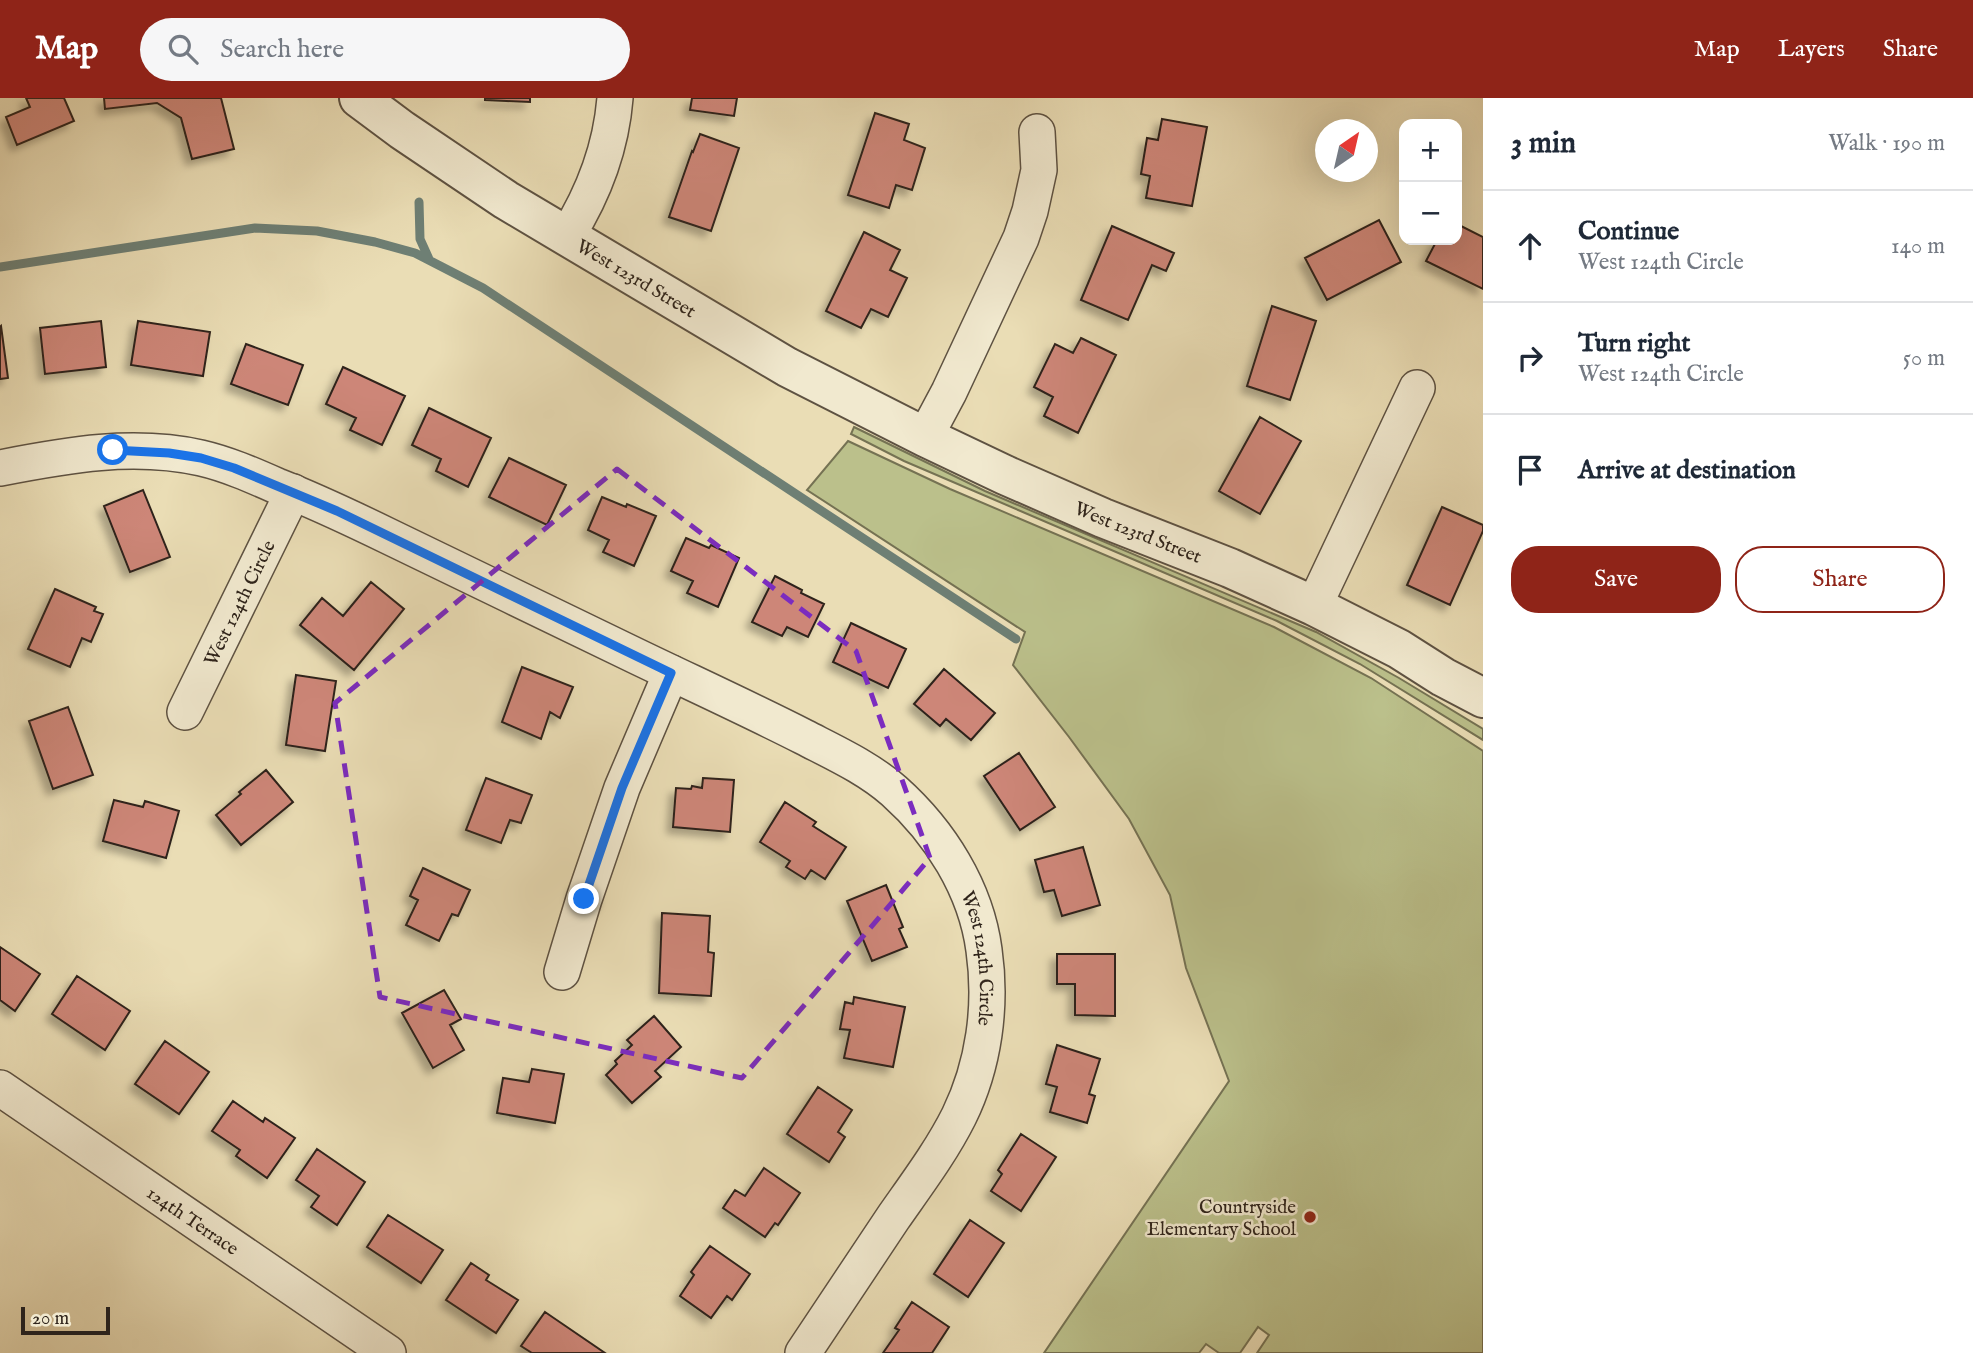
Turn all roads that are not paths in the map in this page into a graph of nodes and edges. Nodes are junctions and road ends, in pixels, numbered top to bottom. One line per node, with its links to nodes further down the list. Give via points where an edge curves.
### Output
1 (359, 98): 4 (street, West 123rd Street)
2 (615, 98): 4 (street, via 594,187)
3 (1037, 132): 6 (street, via 1039,170 1021,238)
4 (567, 236): 6 (street, West 123rd Street, via 787,367)
5 (1417, 388): 9 (street)
6 (925, 437): 9 (street, West 123rd Street)
7 (0, 467): 8 (street, West 124th Circle, via 113,450 169,453 234,468)
8 (293, 492): 10 (street, West 124th Circle); 12 (street, West 124th Circle)
9 (1314, 606): 11 (street, West 123rd Street)
10 (671, 673): 13 (street, via 622,788); 16 (street, West 124th Circle, via 863,768 892,789 925,823 958,872 984,947 987,986 981,1053 958,1117)
11 (1483, 698)
12 (185, 712)
13 (562, 972)
14 (0, 1088): 15 (street, 124th Terrace)
15 (388, 1353)
16 (803, 1353)

